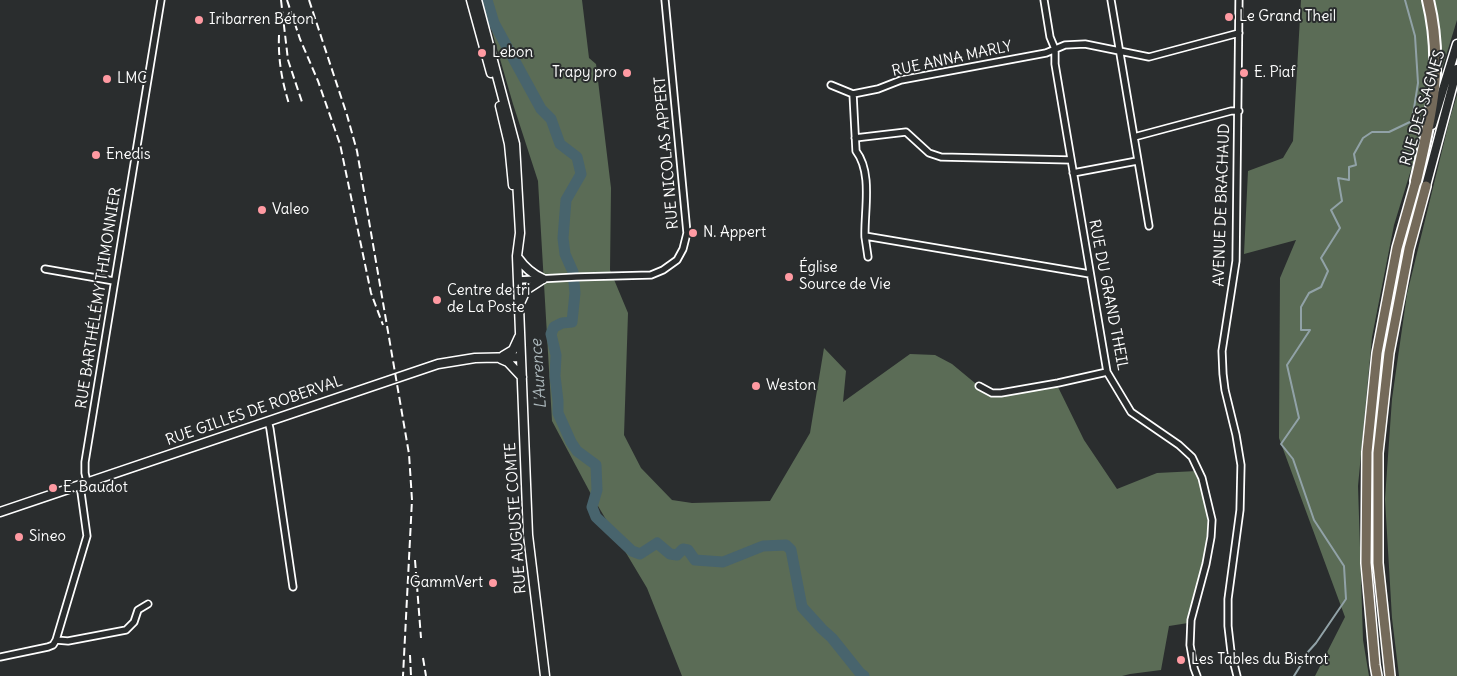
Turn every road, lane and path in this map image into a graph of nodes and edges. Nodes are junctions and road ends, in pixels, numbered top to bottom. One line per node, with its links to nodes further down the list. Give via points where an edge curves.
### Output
1 (161, 0): 33 (street, RUE BARTHÉLÉMY THIMONNIER)
2 (471, 0): 26 (street, via 509,144 514,232)
3 (477, 0): 26 (street, via 515,144)
4 (665, 0): 31 (street, RUE NICOLAS APPERT, via 687,233 683,249 675,262 651,275)
5 (1044, 0): 11 (street, RUE DU GRAND THEIL)
6 (1110, 0): 12 (street)
7 (1239, 0): 9 (street, AVENUE DE BRACHAUD)
8 (1428, 0): 22 (highway, via 1434,28 1435,87)
9 (1239, 33): 12 (street, RUE ANNA MARLY, via 1149,57); 16 (street, AVENUE DE BRACHAUD)
10 (1457, 44): 22 (street, RUE DES SAGNES)
11 (1055, 49): 12 (street, RUE ANNA MARLY, via 1085,44); 15 (street, RUE ANNA MARLY, via 901,80); 19 (street, RUE DU GRAND THEIL)
12 (1119, 51): 17 (street)
13 (1457, 69): 23 (street, RUE DES SAGNES)
14 (831, 85): 15 (street)
15 (853, 94): 18 (street)
16 (1239, 111): 17 (street); 50 (street, AVENUE DE BRACHAUD, via 1236,261 1222,351 1225,390 1241,466 1240,510 1228,599 1231,652)
17 (1134, 137): 20 (street)
18 (856, 138): 19 (street, via 906,132 929,153 941,157); 25 (street, via 856,151 865,168)
19 (1071, 160): 21 (street, RUE DU GRAND THEIL)
20 (1137, 161): 21 (street); 24 (street)
21 (1073, 174): 30 (street, RUE DU GRAND THEIL)
22 (1416, 181): 51 (main road, via 1397,248 1377,352 1367,452 1366,563)
23 (1426, 186): 52 (main road, via 1409,249 1389,353 1378,453 1378,563)
24 (1149, 226)
25 (865, 236): 28 (street); 30 (street)
26 (518, 245): 27 (street, RUE AUGUSTE COMTE)
27 (517, 256): 31 (street, via 528,270); 32 (street, RUE AUGUSTE COMTE)
28 (868, 257)
29 (45, 269): 33 (street)
30 (1090, 274): 38 (street, RUE DU GRAND THEIL)
31 (543, 278): 32 (street, RUE NICOLAS APPERT); 34 (street, via 526,290)
32 (519, 280): 34 (street, RUE AUGUSTE COMTE)
33 (114, 281): 42 (street, RUE BARTHÉLÉMY THIMONNIER, via 84,462)
34 (520, 306): 35 (street, RUE AUGUSTE COMTE)
35 (520, 335): 36 (street, via 513,350); 37 (street, RUE AUGUSTE COMTE)
36 (499, 358): 37 (street, RUE GILLES DE ROBERVAL); 39 (street, via 508,362); 41 (street, RUE GILLES DE ROBERVAL, via 438,364)
37 (521, 358): 39 (street, RUE AUGUSTE COMTE)
38 (1107, 372): 40 (street, via 1001,393 992,393); 49 (street, RUE DU GRAND THEIL, via 1131,412 1192,457 1202,478 1212,528 1191,620 1190,645)
39 (522, 377): 48 (street, RUE AUGUSTE COMTE, via 528,535)
40 (979, 386)
41 (268, 421): 42 (street, RUE GILLES DE ROBERVAL); 44 (street)
42 (84, 483): 43 (street, RUE GILLES DE ROBERVAL); 46 (street, RUE BARTHÉLÉMY THIMONNIER, via 87,536)
43 (0, 512)
44 (293, 587)
45 (148, 604): 46 (street, via 138,610 134,622 126,630 68,641)
46 (56, 640): 47 (street, via 48,647)
47 (0, 657)
48 (545, 676)
49 (1197, 676)
50 (1237, 676)
51 (1377, 676)
52 (1390, 676)

